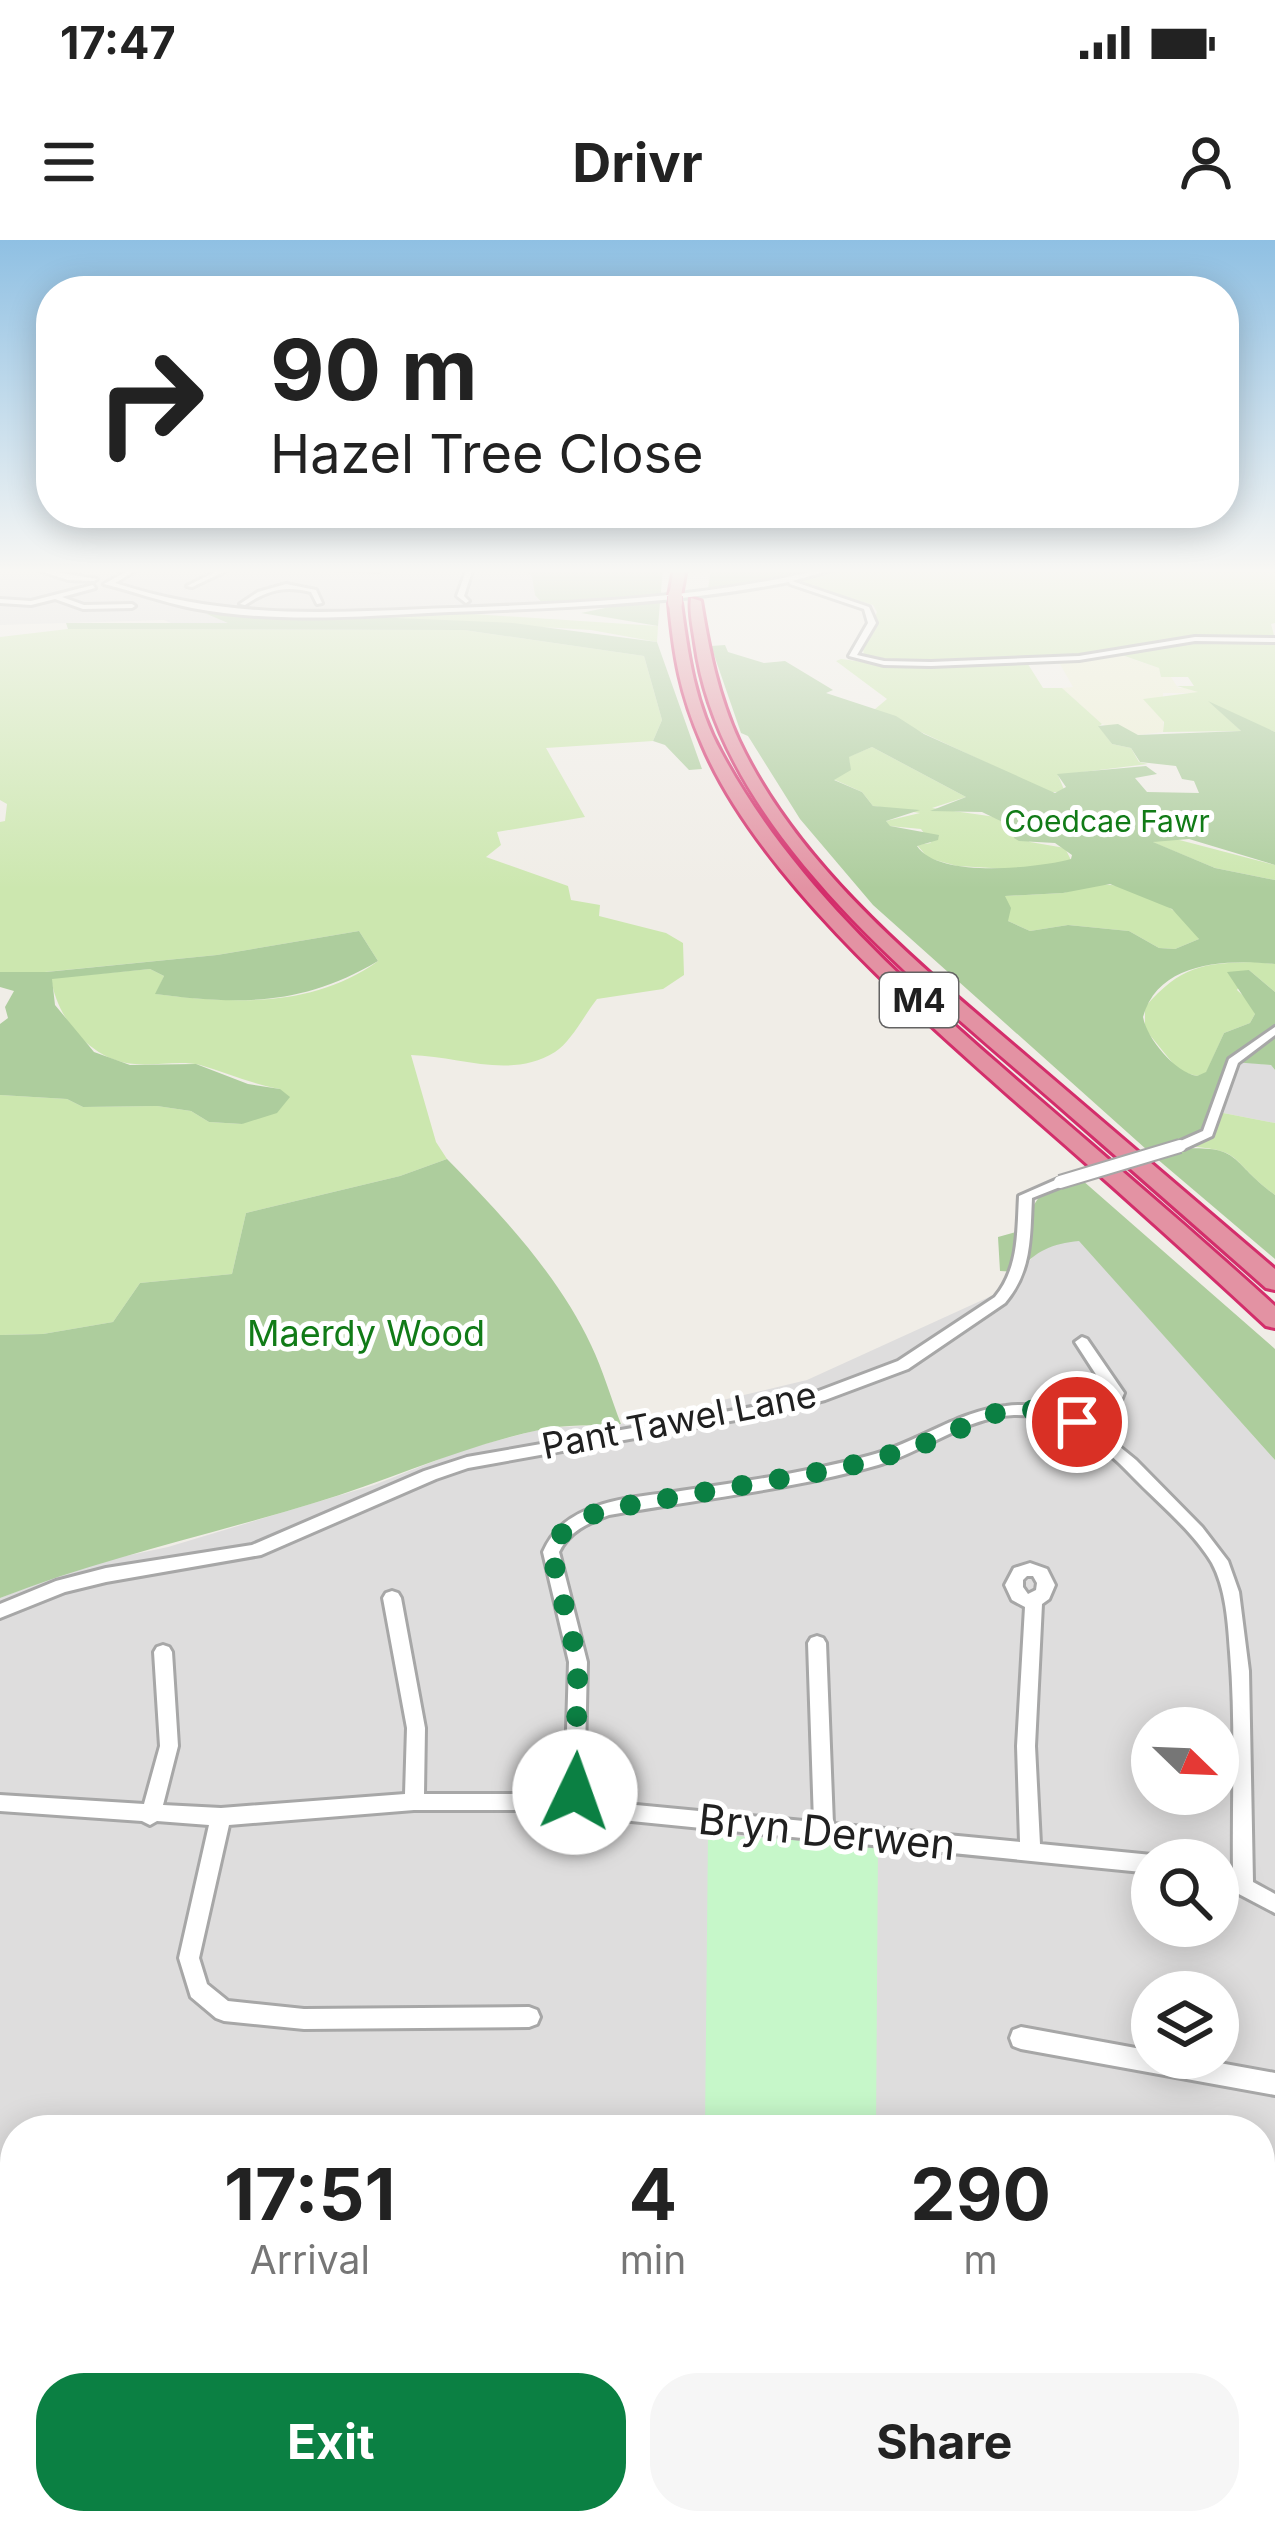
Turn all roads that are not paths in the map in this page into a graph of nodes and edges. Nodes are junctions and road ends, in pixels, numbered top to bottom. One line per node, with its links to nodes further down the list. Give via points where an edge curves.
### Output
1 (682, 675): 5 (highway, M4, via 708,744 810,891 981,1059)
2 (706, 675): 4 (highway, M4, via 726,729 775,812 824,874 964,1012)
3 (1275, 1030): 10 (street, Pant Tawel Lane, bridge, via 1233,1061 1208,1133 1027,1196 1022,1258 1006,1294 903,1365 769,1408 467,1463 255,1551 106,1575)
4 (1275, 1282)
5 (1275, 1320)
6 (1082, 1342): 7 (street, via 1117,1394)
7 (1089, 1428): 15 (street, via 1047,1413 1001,1411 862,1463 608,1509 575,1522 551,1552 578,1662); 22 (street, via 1226,1574 1236,1622)
8 (392, 1598): 13 (street, via 416,1728)
9 (1034, 1599): 19 (street)
10 (0, 1611)
11 (817, 1643): 18 (street)
12 (163, 1652): 16 (street, via 169,1746)
13 (414, 1802): 15 (street, Bryn Derwen); 17 (street, Bryn Derwen)
14 (0, 1803): 16 (street, Bryn Derwen)
15 (574, 1805): 18 (street, Bryn Derwen)
16 (150, 1816): 17 (street, Bryn Derwen)
17 (220, 1817): 24 (street, via 189,1958 198,1990 224,2012)
18 (824, 1832): 19 (street, Bryn Derwen)
19 (1030, 1852): 20 (street, Bryn Derwen)
20 (1131, 1862)
21 (1239, 1881): 22 (street)
22 (1243, 1882): 23 (street)
23 (1275, 1904)
24 (529, 2017)
25 (1021, 2038): 26 (street)
26 (1275, 2084)

